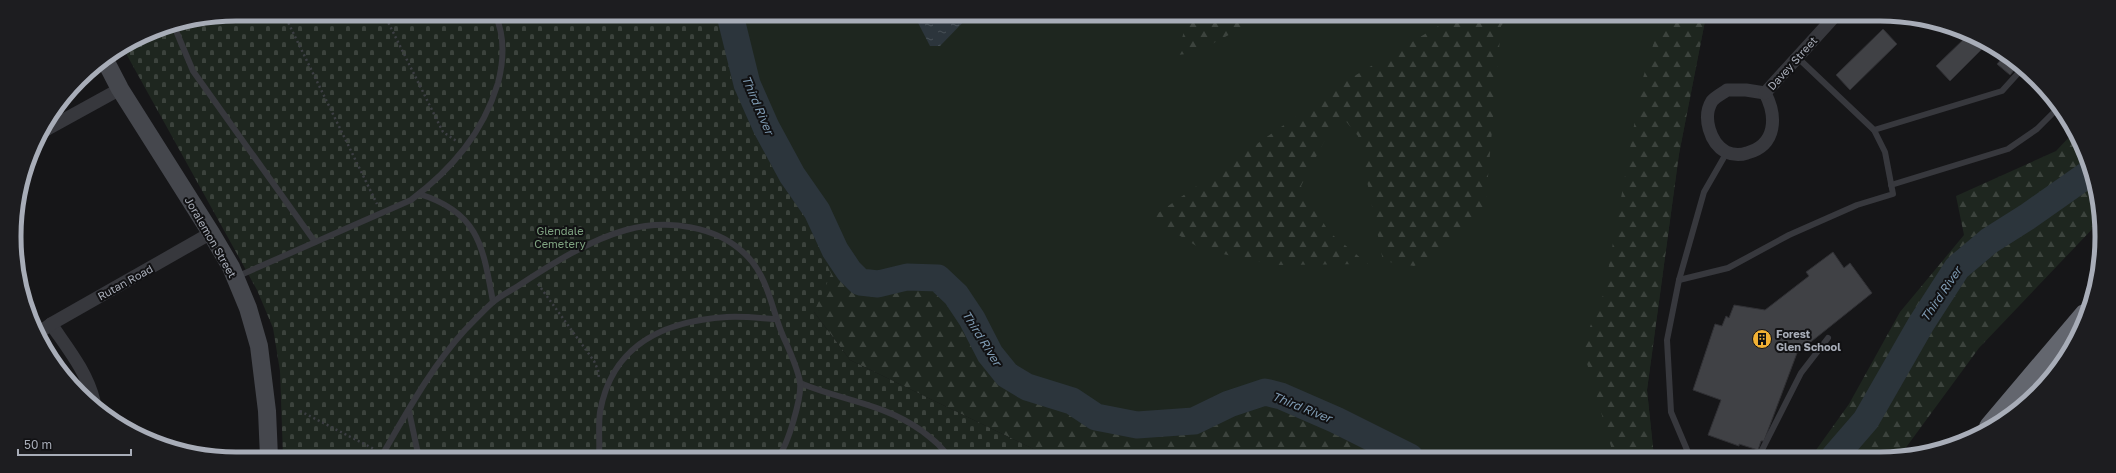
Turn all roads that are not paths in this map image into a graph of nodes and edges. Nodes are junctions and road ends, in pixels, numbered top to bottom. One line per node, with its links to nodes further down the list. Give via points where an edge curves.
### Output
1 (497, 21): 14 (lane, via 502,39 503,58 493,99 482,124 466,148)
2 (1830, 21): 4 (street, Davey Street)
3 (176, 30): 16 (lane, via 193,71)
4 (1797, 57): 8 (street, Davey Street); 11 (lane)
5 (107, 64): 7 (street, Joralemon Street)
6 (2019, 72): 11 (lane, via 2002,91)
7 (120, 89): 10 (street); 15 (street, Joralemon Street)
8 (1765, 93): 12 (street, Davey Street, via 1773,111 1773,126 1766,142 1753,151 1740,155); 12 (street, Davey Street, via 1727,90 1713,100 1706,114 1709,129 1716,143)
9 (2055, 111): 13 (lane, via 2037,129 2008,149)
10 (51, 127)
11 (1874, 130): 13 (lane, via 1885,152)
12 (1726, 152): 18 (lane, via 1704,192)
13 (1892, 184): 18 (lane, via 1893,194 1857,205 1789,235 1728,268)
14 (419, 194): 16 (lane, via 411,200); 19 (lane, via 459,213 470,226 480,241)
15 (211, 233): 17 (street, Joralemon Street); 22 (street, Rutan Road)
16 (315, 242): 17 (lane)
17 (235, 277): 28 (street, Joralemon Street, via 248,308 259,346)
18 (1679, 280): 34 (lane, via 1667,340 1671,412)
19 (493, 302): 20 (lane, via 533,276 598,241 626,230 687,226 712,232 727,240 749,258 760,274); 26 (lane, via 464,331 426,381)
20 (775, 318): 24 (lane); 31 (lane, via 728,317 684,324 658,332 630,350 610,377 604,395 599,430)
21 (2076, 326): 27 (highway)
22 (46, 328): 25 (street, via 77,362 90,386)
23 (1828, 338): 35 (lane, via 1801,373)
24 (800, 383): 32 (lane, via 793,423); 33 (lane, via 821,392 868,403 895,414 936,442)
25 (93, 398)
26 (409, 411): 29 (lane); 30 (lane)
27 (2000, 415)
28 (269, 452)
29 (385, 452)
30 (418, 452)
31 (600, 452)
32 (781, 452)
33 (944, 452)
34 (1688, 452)
35 (1760, 452)

